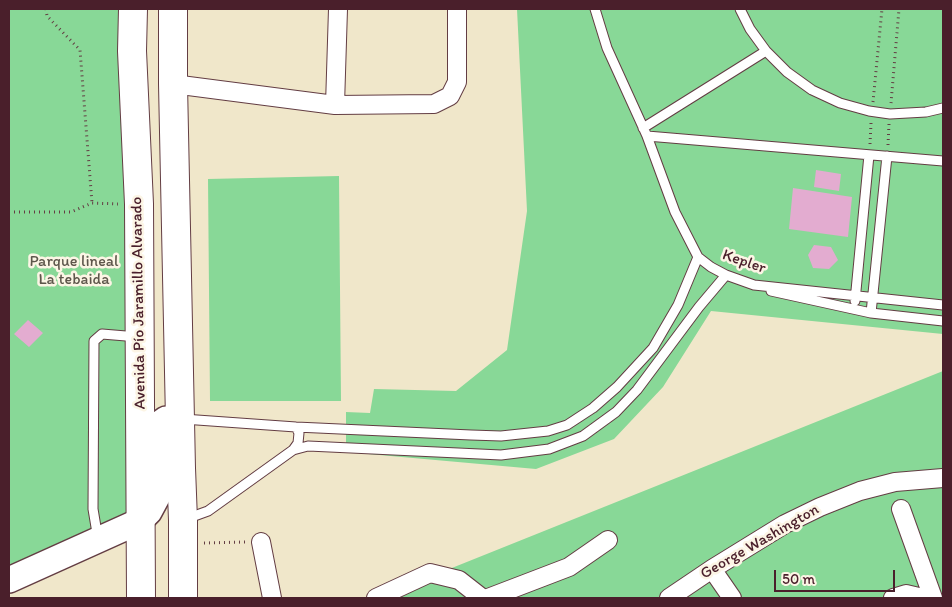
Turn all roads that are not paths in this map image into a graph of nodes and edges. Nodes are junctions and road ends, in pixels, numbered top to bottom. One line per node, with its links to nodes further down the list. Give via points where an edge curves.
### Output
1 (132, 9): 24 (main road, Avenida Pío Jaramillo Alvarado)
2 (173, 9): 8 (main road)
3 (338, 9): 9 (street)
4 (458, 9): 9 (street, via 457,82 450,96 434,104)
5 (595, 9): 11 (lane, Kepler, via 607,48)
6 (740, 9): 7 (lane)
7 (766, 51): 10 (lane, via 812,90 840,103 890,114); 11 (lane)
8 (173, 84): 9 (street); 25 (main road)
9 (334, 105)
10 (943, 108)
11 (645, 132): 12 (lane); 15 (lane, Kepler, via 675,212)
12 (869, 155): 13 (lane); 18 (lane)
13 (887, 156): 14 (lane); 19 (lane)
14 (943, 161)
15 (698, 257): 16 (lane, Kepler); 26 (lane, via 678,305 653,348 617,387 567,425 548,431 501,436)
16 (726, 276): 17 (lane, Kepler); 27 (lane, via 637,390 616,412 583,436 532,452 502,455 326,445)
17 (754, 285): 18 (lane, Kepler); 21 (lane, via 779,294)
18 (856, 296): 19 (lane, Kepler); 21 (lane)
19 (873, 298): 20 (lane, Kepler); 22 (lane)
20 (943, 305)
21 (855, 309): 22 (lane)
22 (871, 313): 23 (lane)
23 (943, 321)
24 (140, 338): 30 (main road, Avenida Pío Jaramillo Alvarado); 32 (lane, via 102,334 94,341 93,509)
25 (180, 418): 26 (lane); 30 (main road, via 166,419 159,424 162,488); 31 (main road)
26 (296, 427): 27 (lane, via 298,443)
27 (293, 450): 31 (lane)
28 (943, 478): 35 (street, George Washington, via 895,482 828,504 785,524)
29 (900, 509): 47 (street)
30 (140, 521): 32 (main road); 37 (main road, Avenida Pío Jaramillo Alvarado)
31 (183, 532): 38 (main road)
32 (98, 539): 36 (main road)
33 (608, 540): 42 (street, via 569,567)
34 (261, 542): 39 (street)
35 (712, 569): 43 (street, George Washington); 44 (street)
36 (9, 580)
37 (141, 598)
38 (183, 598)
39 (272, 598)
40 (376, 598): 41 (street, via 430,573 459,580)
41 (482, 598)
42 (488, 598)
43 (669, 598)
44 (732, 598)
45 (893, 598): 46 (street, via 906,594)
46 (923, 598)
47 (933, 598)

